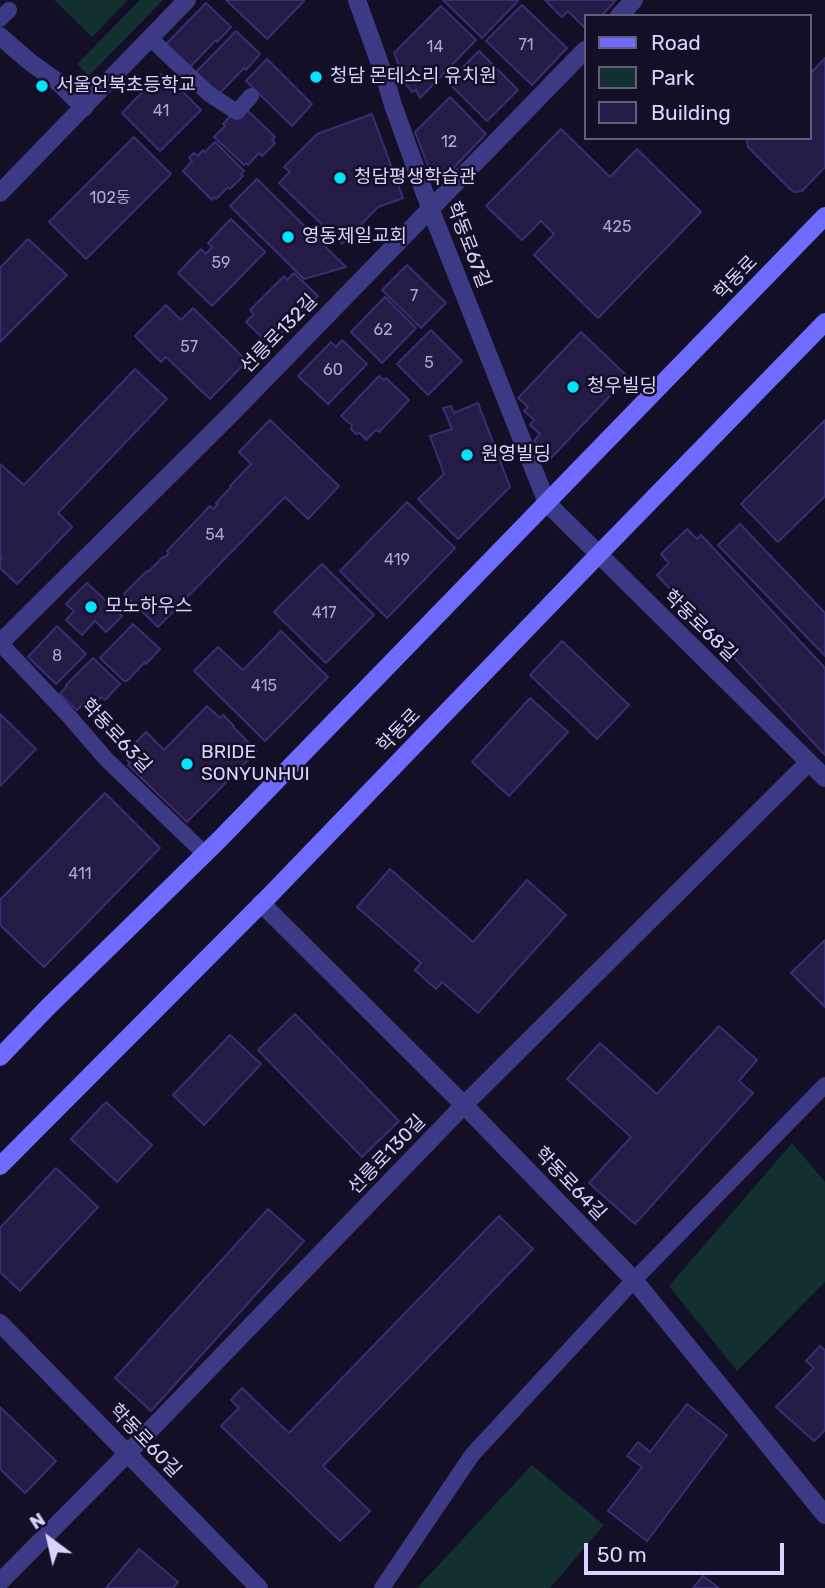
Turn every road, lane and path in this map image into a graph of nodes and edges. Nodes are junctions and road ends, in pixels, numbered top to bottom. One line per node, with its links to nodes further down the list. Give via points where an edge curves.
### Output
1 (187, 0): 6 (street)
2 (357, 0): 11 (street, 학동로67길)
3 (634, 0): 4 (street)
4 (621, 14)
5 (0, 36): 9 (street)
6 (150, 38): 8 (lane, via 209,94 237,112); 9 (street)
7 (584, 51): 11 (street, 선릉로132길)
8 (251, 96)
9 (84, 108): 10 (street)
10 (0, 193)
11 (430, 208): 14 (street, 학동로67길); 16 (street, 선릉로132길)
12 (825, 216): 14 (main road, 학동로)
13 (825, 322): 15 (main road, 학동로)
14 (547, 503): 15 (street, 학동로68길); 19 (main road, 학동로)
15 (598, 555): 17 (street, 학동로68길); 20 (main road, 학동로)
16 (0, 643): 19 (lane, 학동로63길, via 106,759)
17 (809, 762): 18 (street, 학동로68길); 23 (street, 선릉로130길)
18 (825, 778)
19 (205, 854): 21 (main road, 학동로)
20 (261, 903): 23 (street, 학동로64길); 24 (main road, 학동로)
21 (0, 1057)
22 (825, 1085): 25 (lane)
23 (464, 1105): 25 (street, 학동로64길); 27 (street, 선릉로130길)
24 (0, 1167)
25 (634, 1280): 28 (street, 학동로64길); 31 (lane, via 472,1455)
26 (0, 1324): 27 (street, 학동로60길)
27 (128, 1453): 29 (street, 선릉로130길); 30 (street, 학동로60길)
28 (825, 1515)
29 (0, 1582)
30 (260, 1588)
31 (382, 1588)

